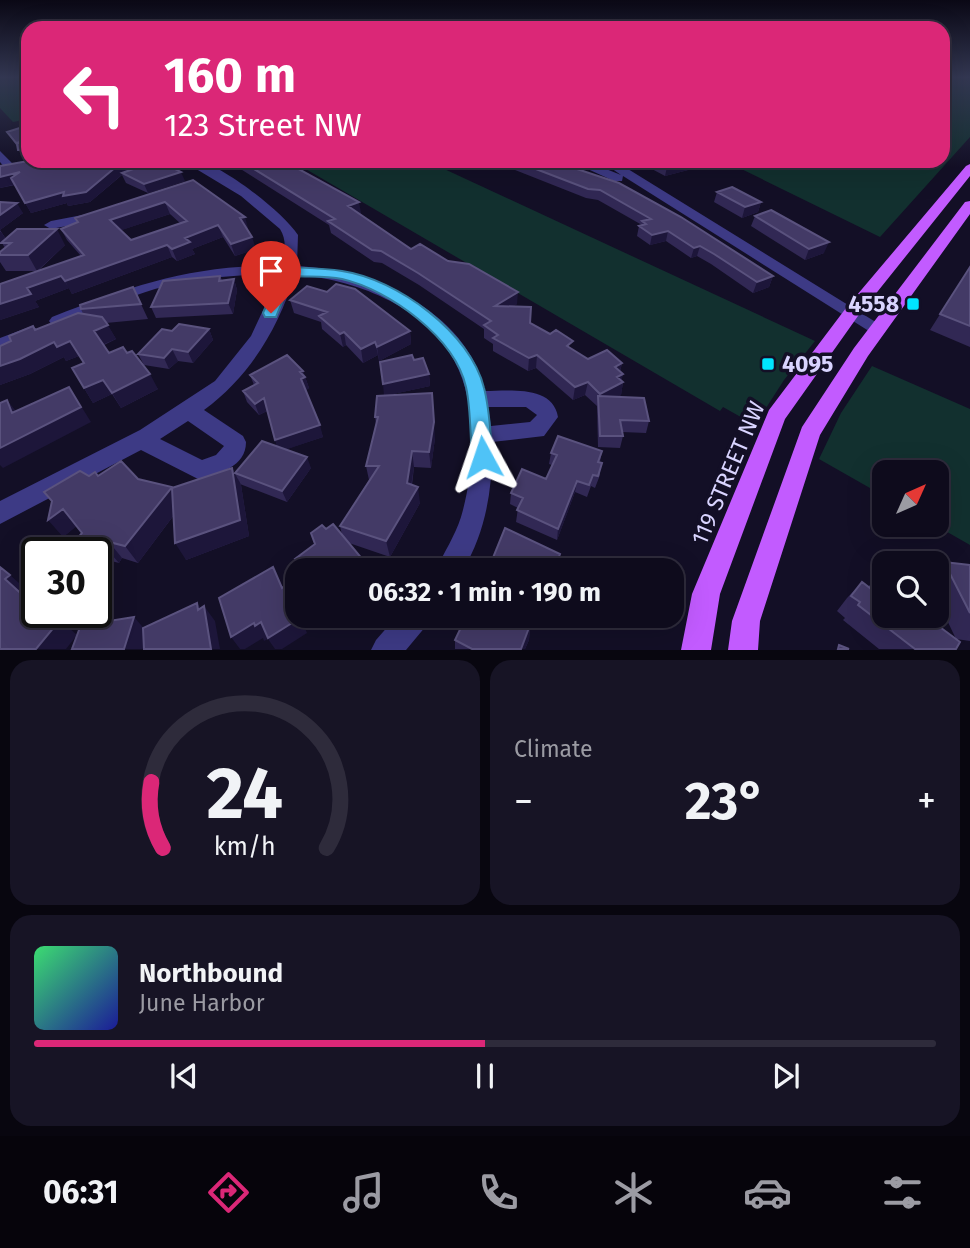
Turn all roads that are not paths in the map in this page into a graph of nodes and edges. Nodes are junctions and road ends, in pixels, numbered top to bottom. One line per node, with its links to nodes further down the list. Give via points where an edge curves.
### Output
1 (0, 154): 2 (street)
2 (5, 168)
3 (198, 168): 11 (street, via 285,225 293,247)
4 (592, 168): 8 (street)
5 (619, 168): 8 (street)
6 (970, 168): 12 (main road, 119 STREET NW)
7 (970, 205): 13 (main road)
8 (691, 212): 12 (street)
9 (106, 213): 10 (street)
10 (51, 225)
11 (288, 271): 14 (street, via 216,273 154,285); 15 (street, via 342,275 375,285 397,299 451,339 467,363); 16 (street, via 248,359 223,385)
12 (852, 312): 13 (street); 23 (main road, 119 STREET NW, via 776,416 706,594)
13 (878, 329): 24 (main road, via 810,433 746,621)
14 (0, 345)
15 (478, 399): 17 (street); 17 (street, via 535,401 547,410 548,417 536,430)
16 (188, 410): 18 (street); 18 (street, via 235,442 224,462 200,470)
17 (481, 435): 20 (street, via 477,504)
18 (139, 438): 19 (street)
19 (0, 513)
20 (455, 558)
21 (405, 628): 22 (street)
22 (386, 649)
23 (696, 649)
24 (743, 649)

